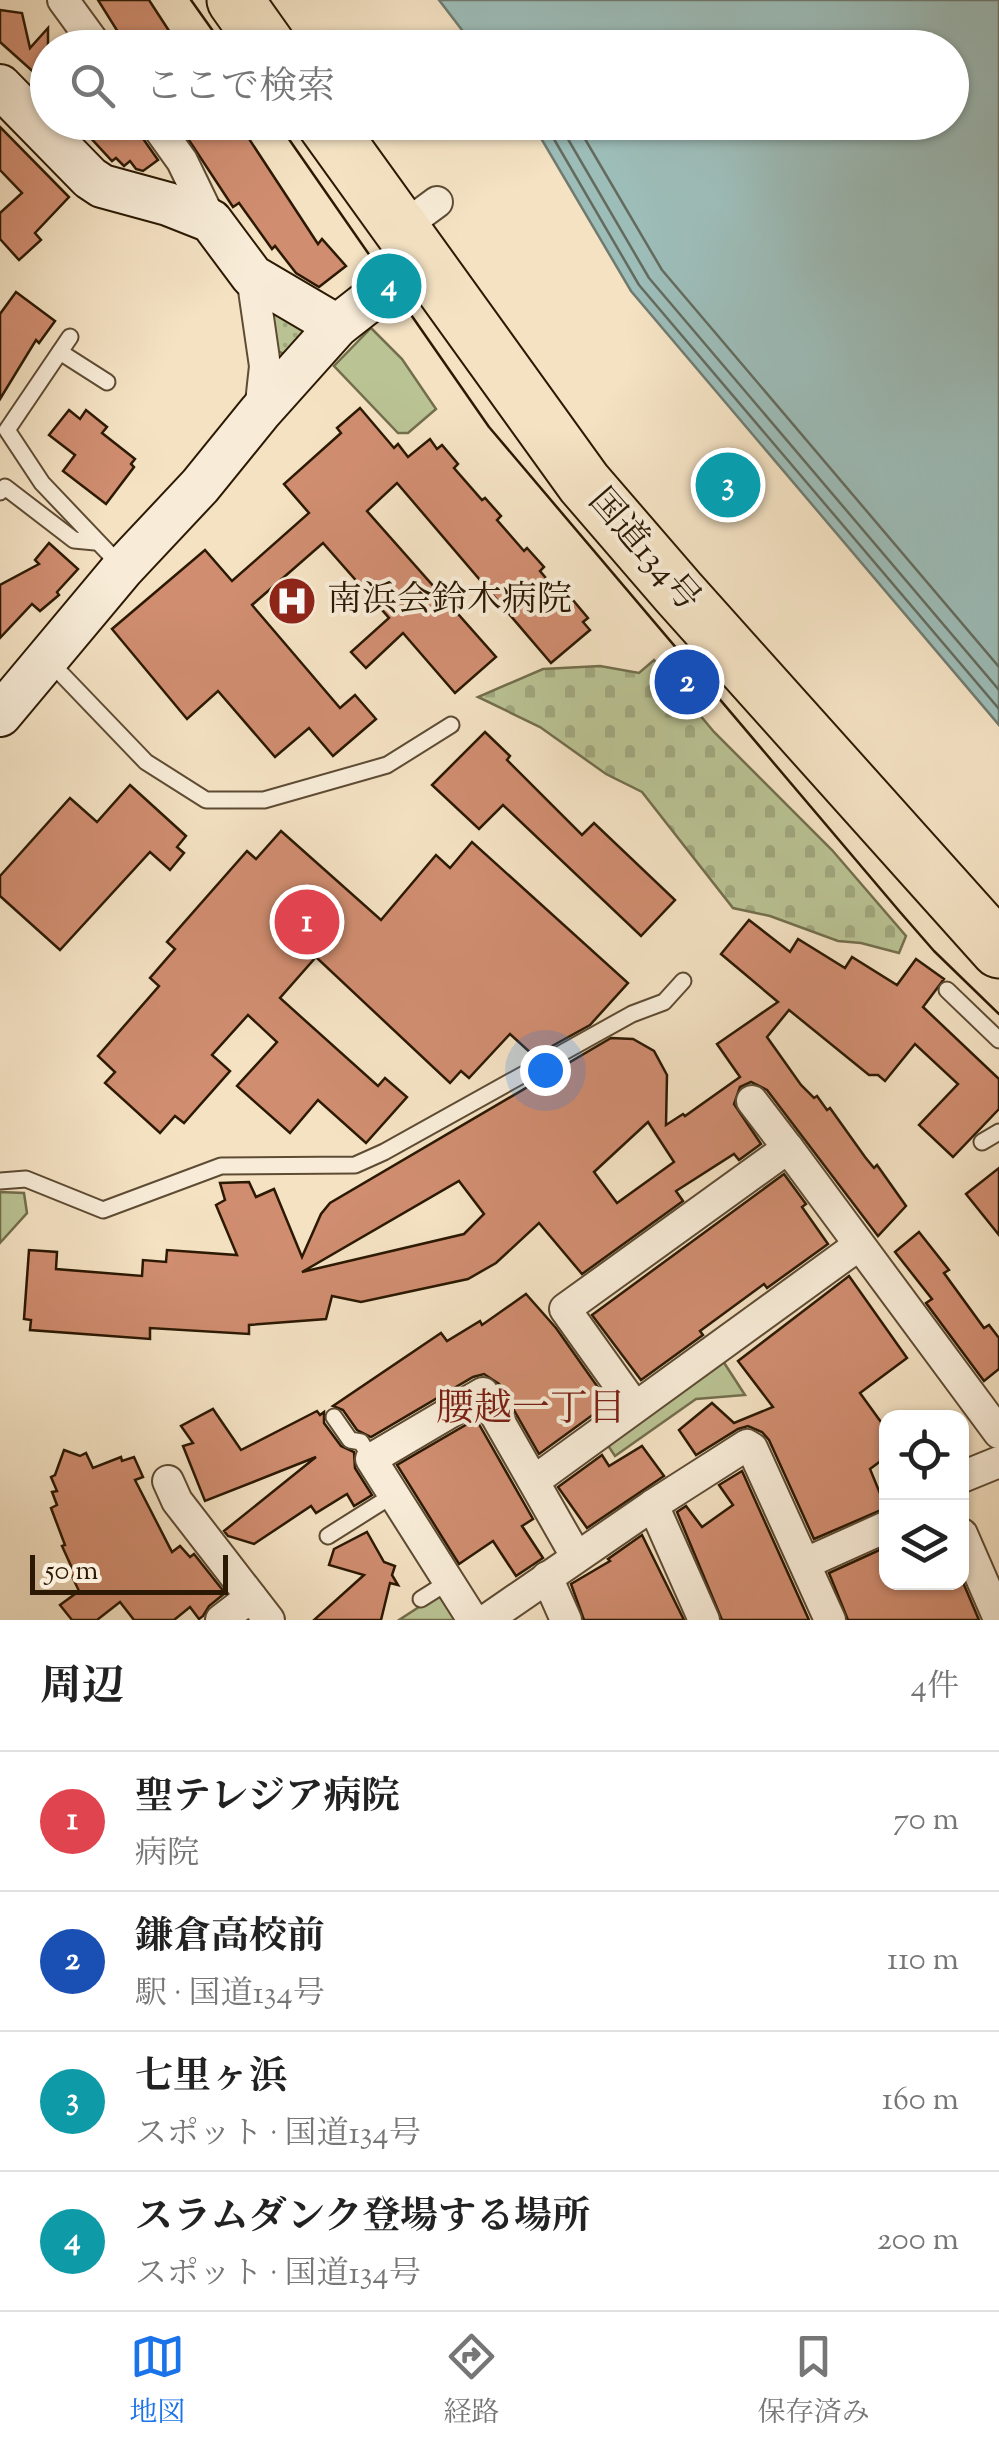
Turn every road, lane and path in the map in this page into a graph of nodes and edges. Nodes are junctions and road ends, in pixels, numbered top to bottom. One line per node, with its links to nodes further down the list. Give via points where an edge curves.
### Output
1 (64, 0): 3 (street)
2 (235, 0): 4 (highway)
3 (85, 30)
4 (257, 30)
5 (0, 86): 6 (street)
6 (30, 117)
7 (53, 140): 10 (street, via 102,186)
8 (167, 140): 10 (street)
9 (342, 140): 11 (highway, 国道134号)
10 (211, 221): 12 (street)
11 (426, 225): 13 (street); 23 (highway, 国道134号, via 584,483)
12 (252, 276): 13 (street); 17 (street, via 265,366)
13 (337, 326): 17 (street)
14 (70, 337): 15 (lane)
15 (60, 352): 16 (lane); 19 (lane, via 7,430 42,483)
16 (107, 382)
17 (260, 412): 19 (street, via 200,486)
18 (0, 492): 19 (lane, via 5,487 74,540)
19 (109, 555): 20 (street)
20 (47, 659): 21 (street); 22 (lane, via 146,762 206,800 264,800 387,765)
21 (0, 715)
22 (451, 725)
23 (999, 950)
24 (682, 982): 31 (lane, via 664,1002 355,1165 221,1166 103,1210 26,1179)
25 (946, 990): 26 (lane)
26 (999, 1040)
27 (752, 1101): 30 (street)
28 (999, 1132): 29 (lane)
29 (982, 1142)
30 (788, 1148): 32 (street); 33 (street, via 566,1309)
31 (0, 1181)
32 (859, 1245): 33 (street); 35 (street)
33 (635, 1407): 40 (street)
34 (334, 1417): 36 (lane)
35 (999, 1434)
36 (371, 1459): 40 (street, via 483,1393); 41 (street)
37 (999, 1462): 38 (street)
38 (969, 1473)
39 (168, 1481): 51 (street)
40 (534, 1482): 46 (street)
41 (393, 1495): 44 (lane); 49 (street)
42 (653, 1505): 46 (street); 47 (street, via 747,1446); 57 (street)
43 (879, 1530): 47 (street)
44 (328, 1536)
45 (969, 1550): 52 (street)
46 (576, 1556): 48 (street)
47 (806, 1563): 58 (street)
48 (547, 1577): 55 (street); 56 (street)
49 (448, 1582): 50 (lane); 54 (street)
50 (421, 1599)
51 (260, 1608): 53 (street)
52 (999, 1619)
53 (221, 1620)
54 (472, 1620)
55 (486, 1620)
56 (566, 1620)
57 (704, 1620)
58 (830, 1620)

